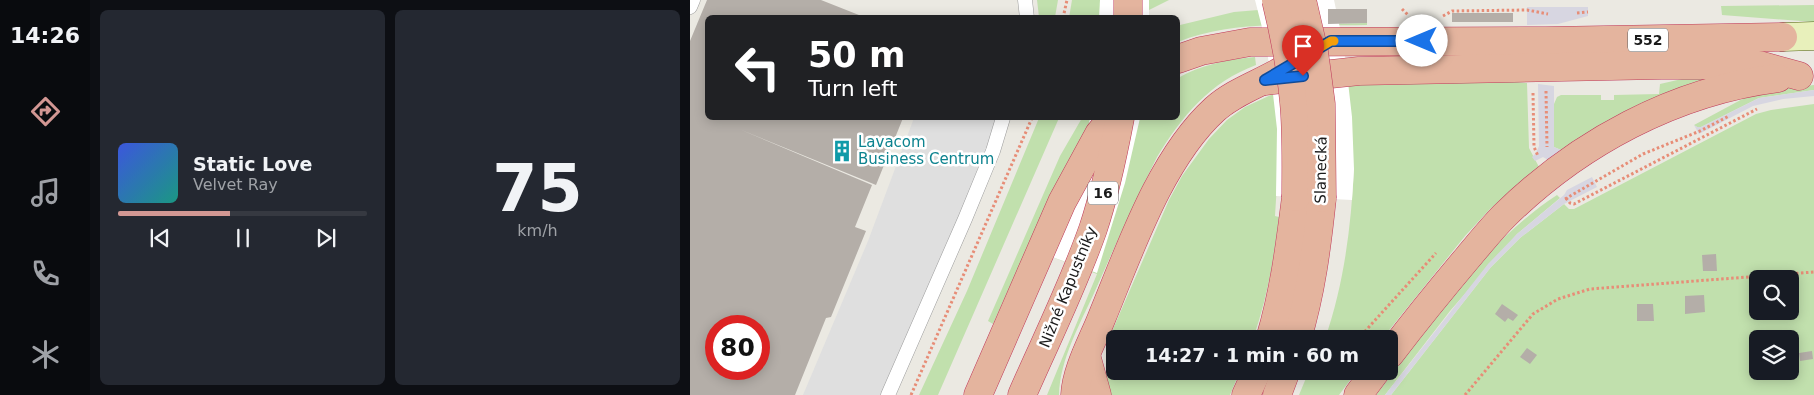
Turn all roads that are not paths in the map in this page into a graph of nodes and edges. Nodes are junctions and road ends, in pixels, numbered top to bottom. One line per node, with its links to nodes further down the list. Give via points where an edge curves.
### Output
1 (693, 0): 6 (lane)
2 (1025, 0): 7 (lane)
3 (1128, 0): 8 (highway)
4 (1276, 0): 18 (highway, bridge, via 1289,62)
5 (1302, 0): 18 (highway, Slanecká, bridge, via 1321,104 1322,139)
6 (690, 7)
7 (1027, 15)
8 (1128, 15)
9 (1814, 36): 10 (main road, 552)
10 (1783, 37): 11 (highway, 552)
11 (1331, 41): 12 (highway, via 1250,42); 14 (highway)
12 (1180, 58)
13 (1806, 76): 14 (highway, via 1760,65 1359,71); 21 (highway, via 1733,86 1683,101 1640,119 1586,151 1534,189 1504,217)
14 (1265, 80): 22 (highway, via 1240,91 1216,108 1181,148 1156,192)
15 (1002, 120): 26 (lane, via 965,219)
16 (1110, 120): 27 (highway, via 1062,202)
17 (1120, 120): 28 (highway, Nižné Kapustníky / 16, via 1093,227)
18 (1309, 198): 19 (highway, via 1288,259); 20 (highway, Slanecká, via 1316,260)
19 (1273, 330)
20 (1300, 330)
21 (1398, 344)
22 (1086, 355): 29 (highway); 30 (highway)
23 (1253, 380): 31 (highway)
24 (1283, 380): 32 (highway)
25 (1369, 380): 33 (highway)
26 (888, 395)
27 (978, 395)
28 (1022, 395)
29 (1075, 395)
30 (1098, 395)
31 (1246, 395)
32 (1277, 395)
33 (1358, 395)

